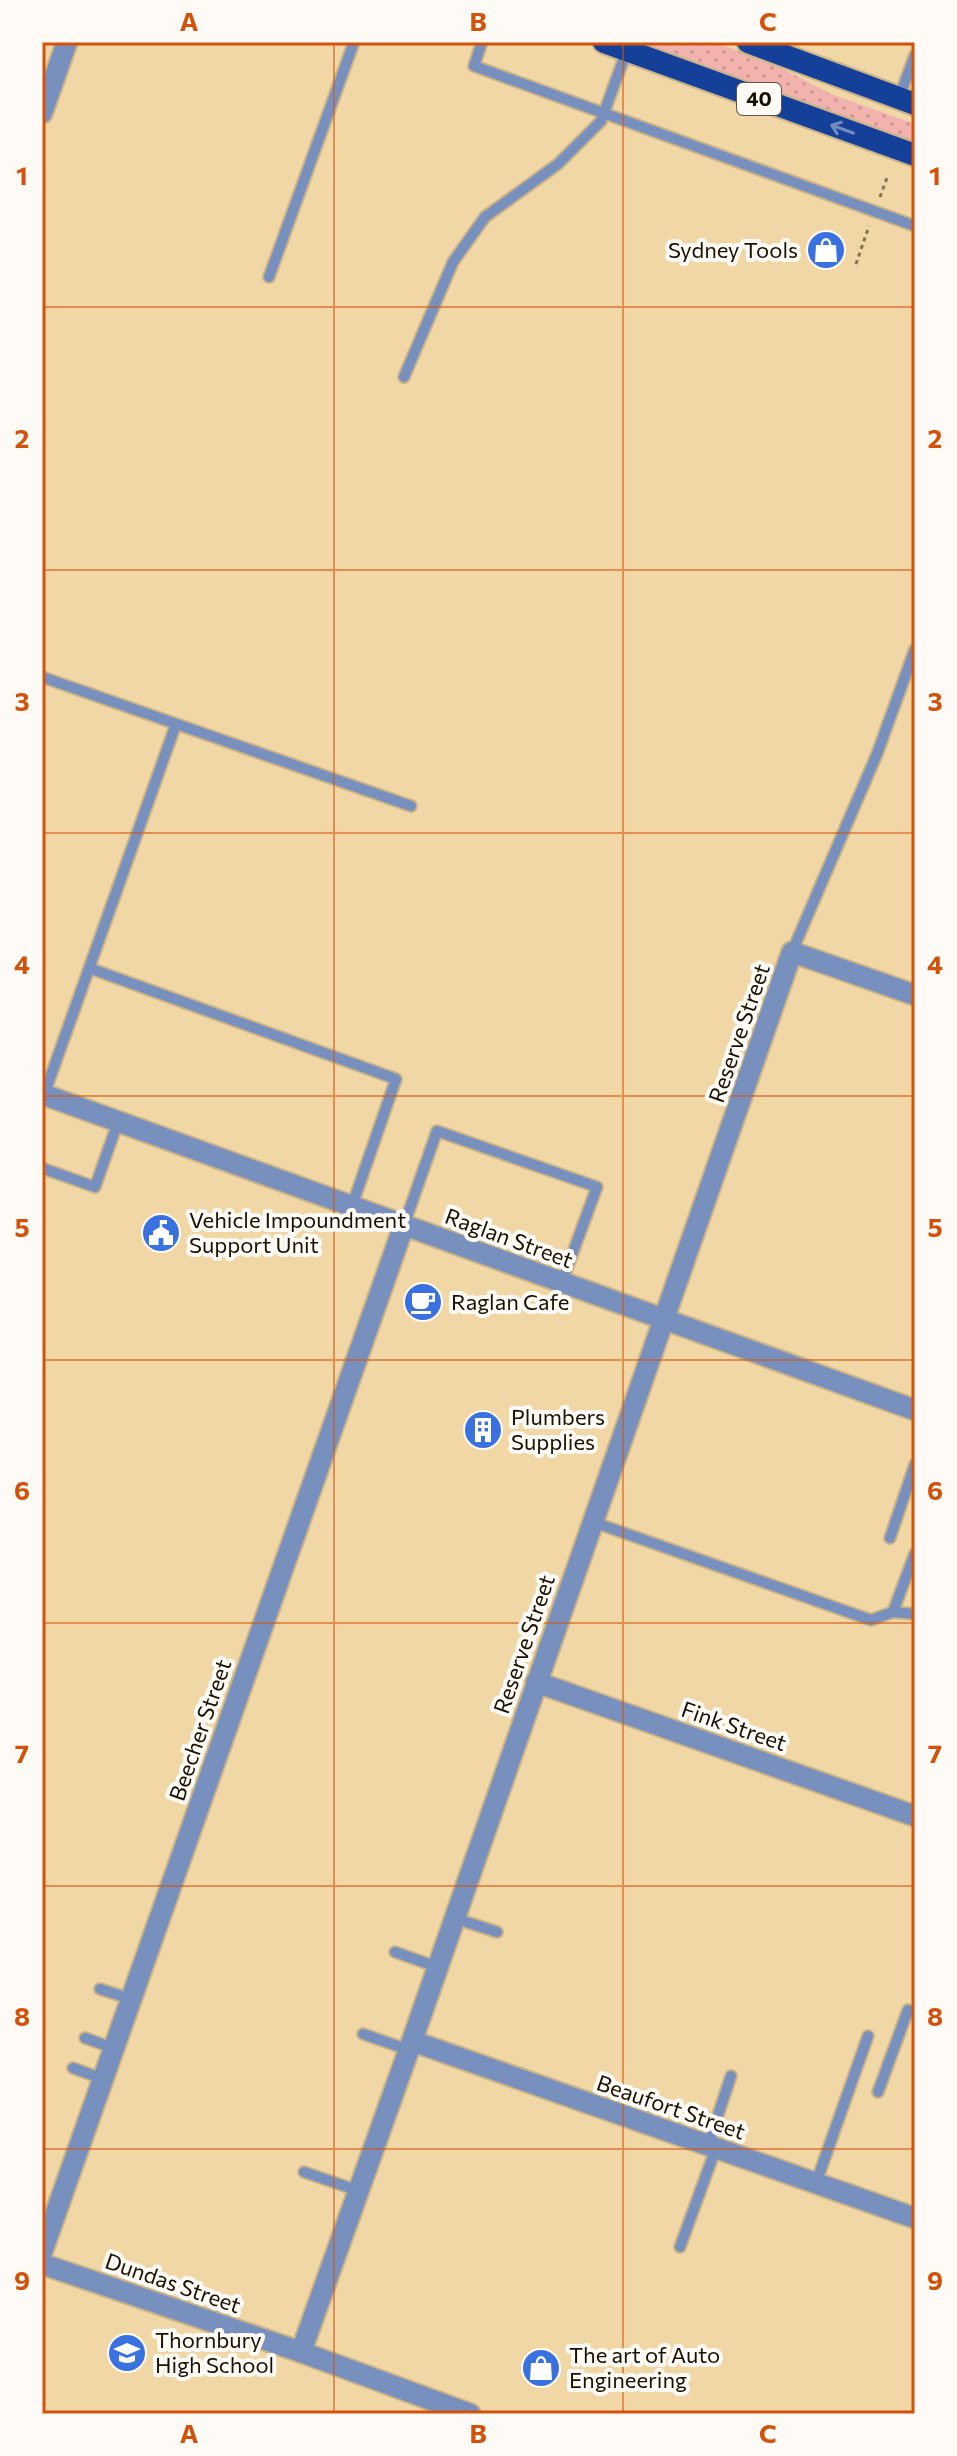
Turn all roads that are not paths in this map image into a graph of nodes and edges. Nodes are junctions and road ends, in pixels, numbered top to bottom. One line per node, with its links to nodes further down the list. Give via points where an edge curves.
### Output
1 (354, 42): 13 (lane)
2 (482, 42): 9 (lane, via 474,66)
3 (604, 42): 6 (highway, 40)
4 (748, 42): 8 (highway, 40)
5 (65, 43): 10 (street)
6 (627, 50): 9 (lane); 11 (highway, 40, one-way to 6)
7 (915, 55): 8 (lane)
8 (911, 102)
9 (605, 112): 12 (lane); 14 (lane, via 558,164 485,217 453,262)
10 (42, 113)
11 (915, 155)
12 (915, 226)
13 (269, 277)
14 (404, 377)
15 (915, 649): 19 (lane, via 877,754)
16 (42, 677): 17 (lane)
17 (176, 724): 18 (lane); 20 (lane)
18 (411, 806)
19 (792, 952): 21 (street); 28 (street, Reserve Street)
20 (89, 968): 22 (lane); 25 (lane, via 396,1079)
21 (915, 995)
22 (45, 1098): 23 (street, Raglan Street)
23 (118, 1122): 24 (lane, via 95,1187); 25 (street, Raglan Street)
24 (42, 1168)
25 (352, 1206): 26 (street, Raglan Street)
26 (404, 1225): 27 (street, Raglan Street); 27 (lane, via 437,1131 597,1187); 43 (street, Beecher Street)
27 (562, 1282): 28 (street, Raglan Street)
28 (664, 1319): 29 (street, Raglan Street); 31 (street, Reserve Street)
29 (915, 1410)
30 (915, 1464): 32 (lane)
31 (593, 1522): 34 (lane, via 871,1620); 36 (street, Reserve Street)
32 (890, 1538)
33 (915, 1553): 34 (lane)
34 (893, 1612): 35 (lane)
35 (915, 1614)
36 (536, 1682): 37 (street, Fink Street); 38 (street, Reserve Street)
37 (915, 1816)
38 (454, 1918): 39 (lane); 41 (street, Reserve Street)
39 (497, 1932)
40 (395, 1952): 41 (lane)
41 (437, 1967): 48 (street, Reserve Street)
42 (100, 1989): 43 (lane)
43 (131, 1999): 49 (street, Beecher Street)
44 (915, 2012): 53 (lane, via 908,2010)
45 (363, 2034): 48 (lane)
46 (868, 2036): 56 (lane)
47 (85, 2038): 49 (lane)
48 (410, 2045): 54 (street, Beaufort Street); 57 (street, Reserve Street)
49 (113, 2048): 52 (street, Beecher Street)
50 (73, 2068): 52 (lane)
51 (731, 2076): 54 (lane)
52 (103, 2079): 60 (street, Beecher Street)
53 (878, 2092)
54 (712, 2146): 56 (street, Beaufort Street); 59 (lane)
55 (304, 2172): 57 (lane)
56 (816, 2183): 58 (street, Beaufort Street)
57 (359, 2191): 62 (street, Reserve Street)
58 (915, 2218)
59 (680, 2247)
60 (42, 2252)
61 (42, 2264): 62 (street, Dundas Street)
62 (301, 2352): 63 (street, Dundas Street)
63 (470, 2414)

